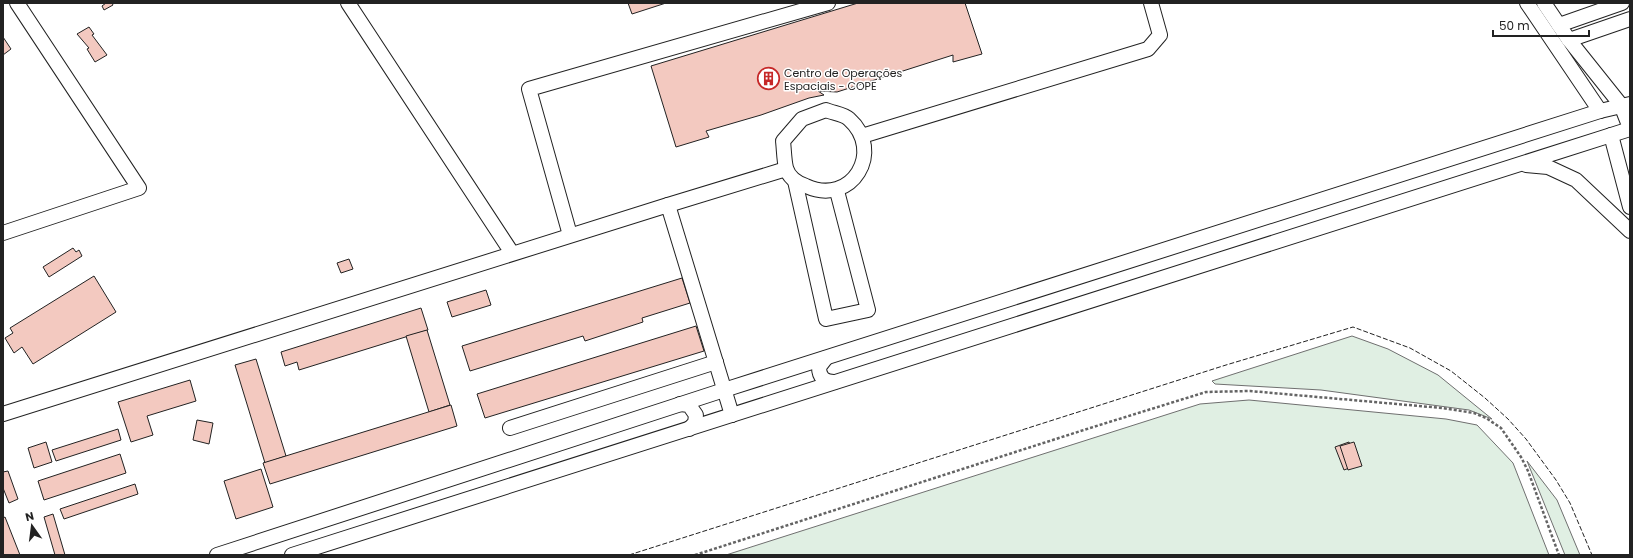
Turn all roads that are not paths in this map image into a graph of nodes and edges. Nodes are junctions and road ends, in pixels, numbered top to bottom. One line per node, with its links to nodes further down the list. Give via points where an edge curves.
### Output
1 (17, 3): 23 (street, via 139,188)
2 (348, 3): 25 (street)
3 (828, 3): 24 (street, via 529,89)
4 (1150, 3): 15 (street, via 1160,35 1148,49)
5 (1527, 3): 12 (street)
6 (1544, 3): 9 (street)
7 (1622, 3): 9 (street)
8 (1630, 19): 10 (street)
9 (1558, 25): 10 (street)
10 (1569, 40): 11 (street)
11 (1626, 104): 12 (street); 13 (street)
12 (1600, 111): 26 (street)
13 (1630, 129): 14 (street)
14 (1611, 134): 16 (street); 21 (street)
15 (862, 136): 17 (street, via 849,118 826,110 802,120 783,141); 19 (street, via 865,156 857,177)
16 (1520, 164): 22 (street, via 1548,167 1576,180); 28 (street)
17 (786, 169): 18 (street); 20 (street)
18 (795, 181): 19 (street, via 816,191); 19 (street, via 826,319 868,310)
19 (837, 191)
20 (668, 205): 24 (street); 27 (street)
21 (1630, 207)
22 (1630, 231)
23 (3, 233)
24 (570, 235): 25 (street)
25 (512, 252): 31 (street)
26 (826, 358): 28 (street, via 819,367 820,376 826,381); 29 (street)
27 (716, 362): 29 (street); 33 (street)
28 (834, 382): 32 (street)
29 (724, 390): 30 (street); 32 (street)
30 (680, 404): 34 (street, via 689,405 696,415 695,423); 35 (street)
31 (3, 414)
32 (732, 415): 34 (street)
33 (510, 428)
34 (689, 429): 36 (street)
35 (217, 555)
36 (292, 555)

